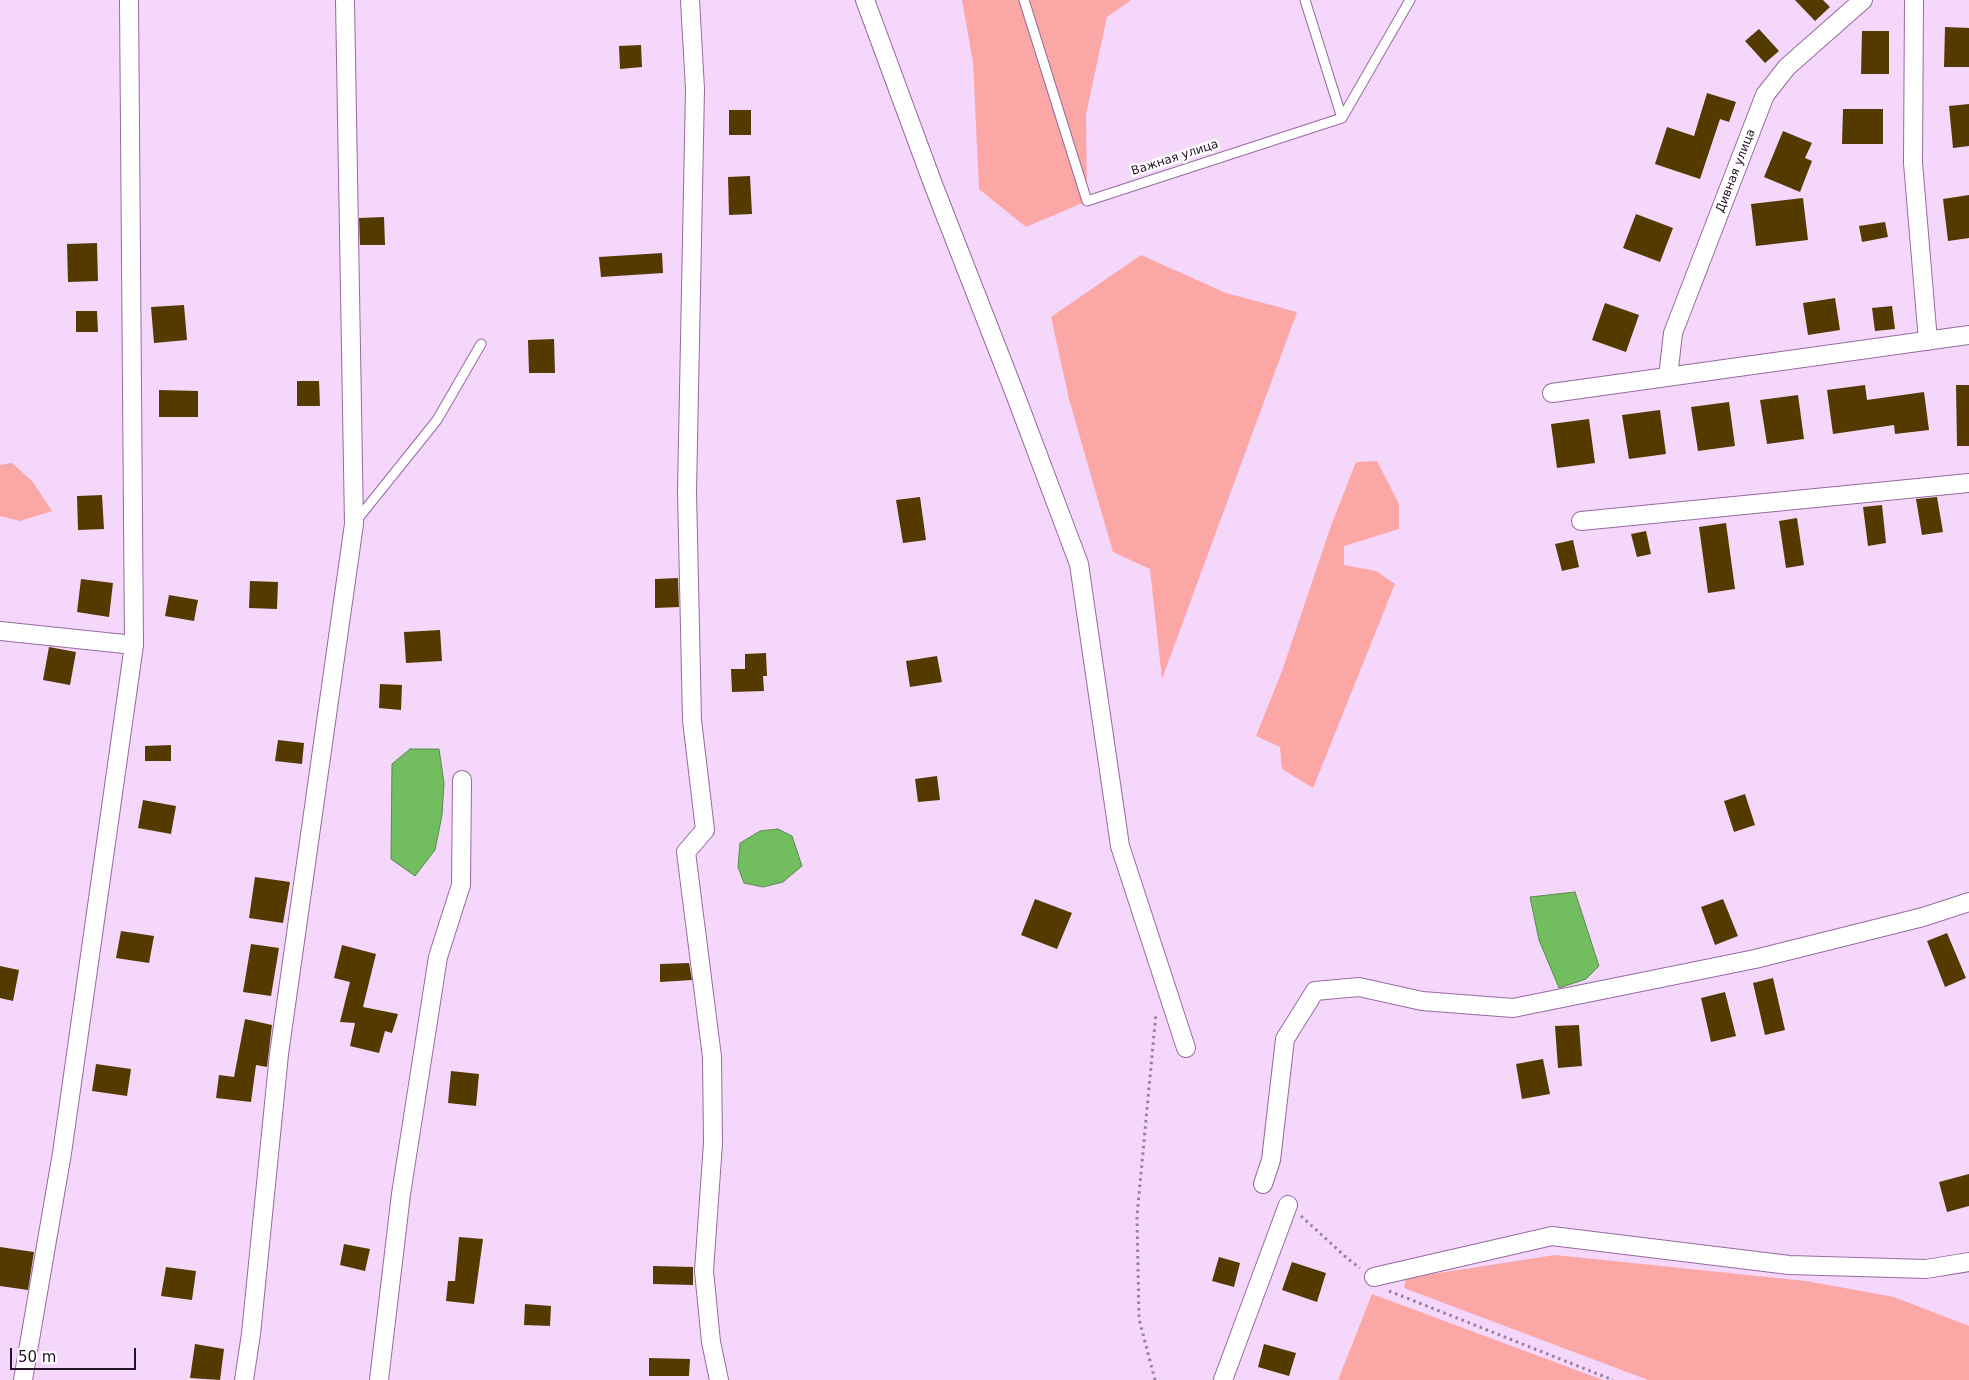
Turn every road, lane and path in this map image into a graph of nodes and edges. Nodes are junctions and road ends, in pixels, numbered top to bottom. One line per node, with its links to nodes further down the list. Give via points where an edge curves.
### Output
1 (129, 0): 20 (street)
2 (345, 0): 18 (street)
3 (690, 0): 32 (street, via 695,89 687,491 692,720 706,830 686,852 686,858 712,1057 713,1143 704,1271 710,1342)
4 (865, 0): 24 (street, via 1079,564 1120,846)
5 (1024, 0): 10 (lane, Важная улица, via 1086,202)
6 (1305, 0): 10 (lane)
7 (1410, 0): 10 (lane)
8 (1863, 0): 14 (street, Дивная улица, via 1787,67 1765,95 1673,333)
9 (1914, 0): 12 (street, via 1913,163)
10 (1342, 118)
11 (1969, 335): 12 (street)
12 (1928, 341): 14 (street)
13 (481, 344): 18 (lane, via 436,420)
14 (1668, 377): 15 (street)
15 (1552, 393)
16 (1969, 484): 17 (street)
17 (1580, 521)
18 (354, 524): 30 (street, via 279,1054)
19 (0, 631): 20 (street)
20 (134, 645): 29 (street, via 64,1144)
21 (462, 780): 31 (street, via 461,885 438,957 401,1194)
22 (1969, 902): 25 (street, via 1755,959 1513,1008 1422,1001 1359,987 1315,991 1286,1039 1271,1160)
23 (1157, 1011): 33 (path, via 1137,1216 1140,1319)
24 (1186, 1048)
25 (1263, 1184)
26 (1288, 1205): 28 (path, via 1348,1259); 34 (street)
27 (1969, 1262): 28 (street, via 1926,1269 1789,1265 1552,1236)
28 (1374, 1277): 35 (path, via 1392,1293)
29 (24, 1380)
30 (244, 1380)
31 (379, 1380)
32 (719, 1380)
33 (1155, 1380)
34 (1223, 1380)
35 (1613, 1380)

